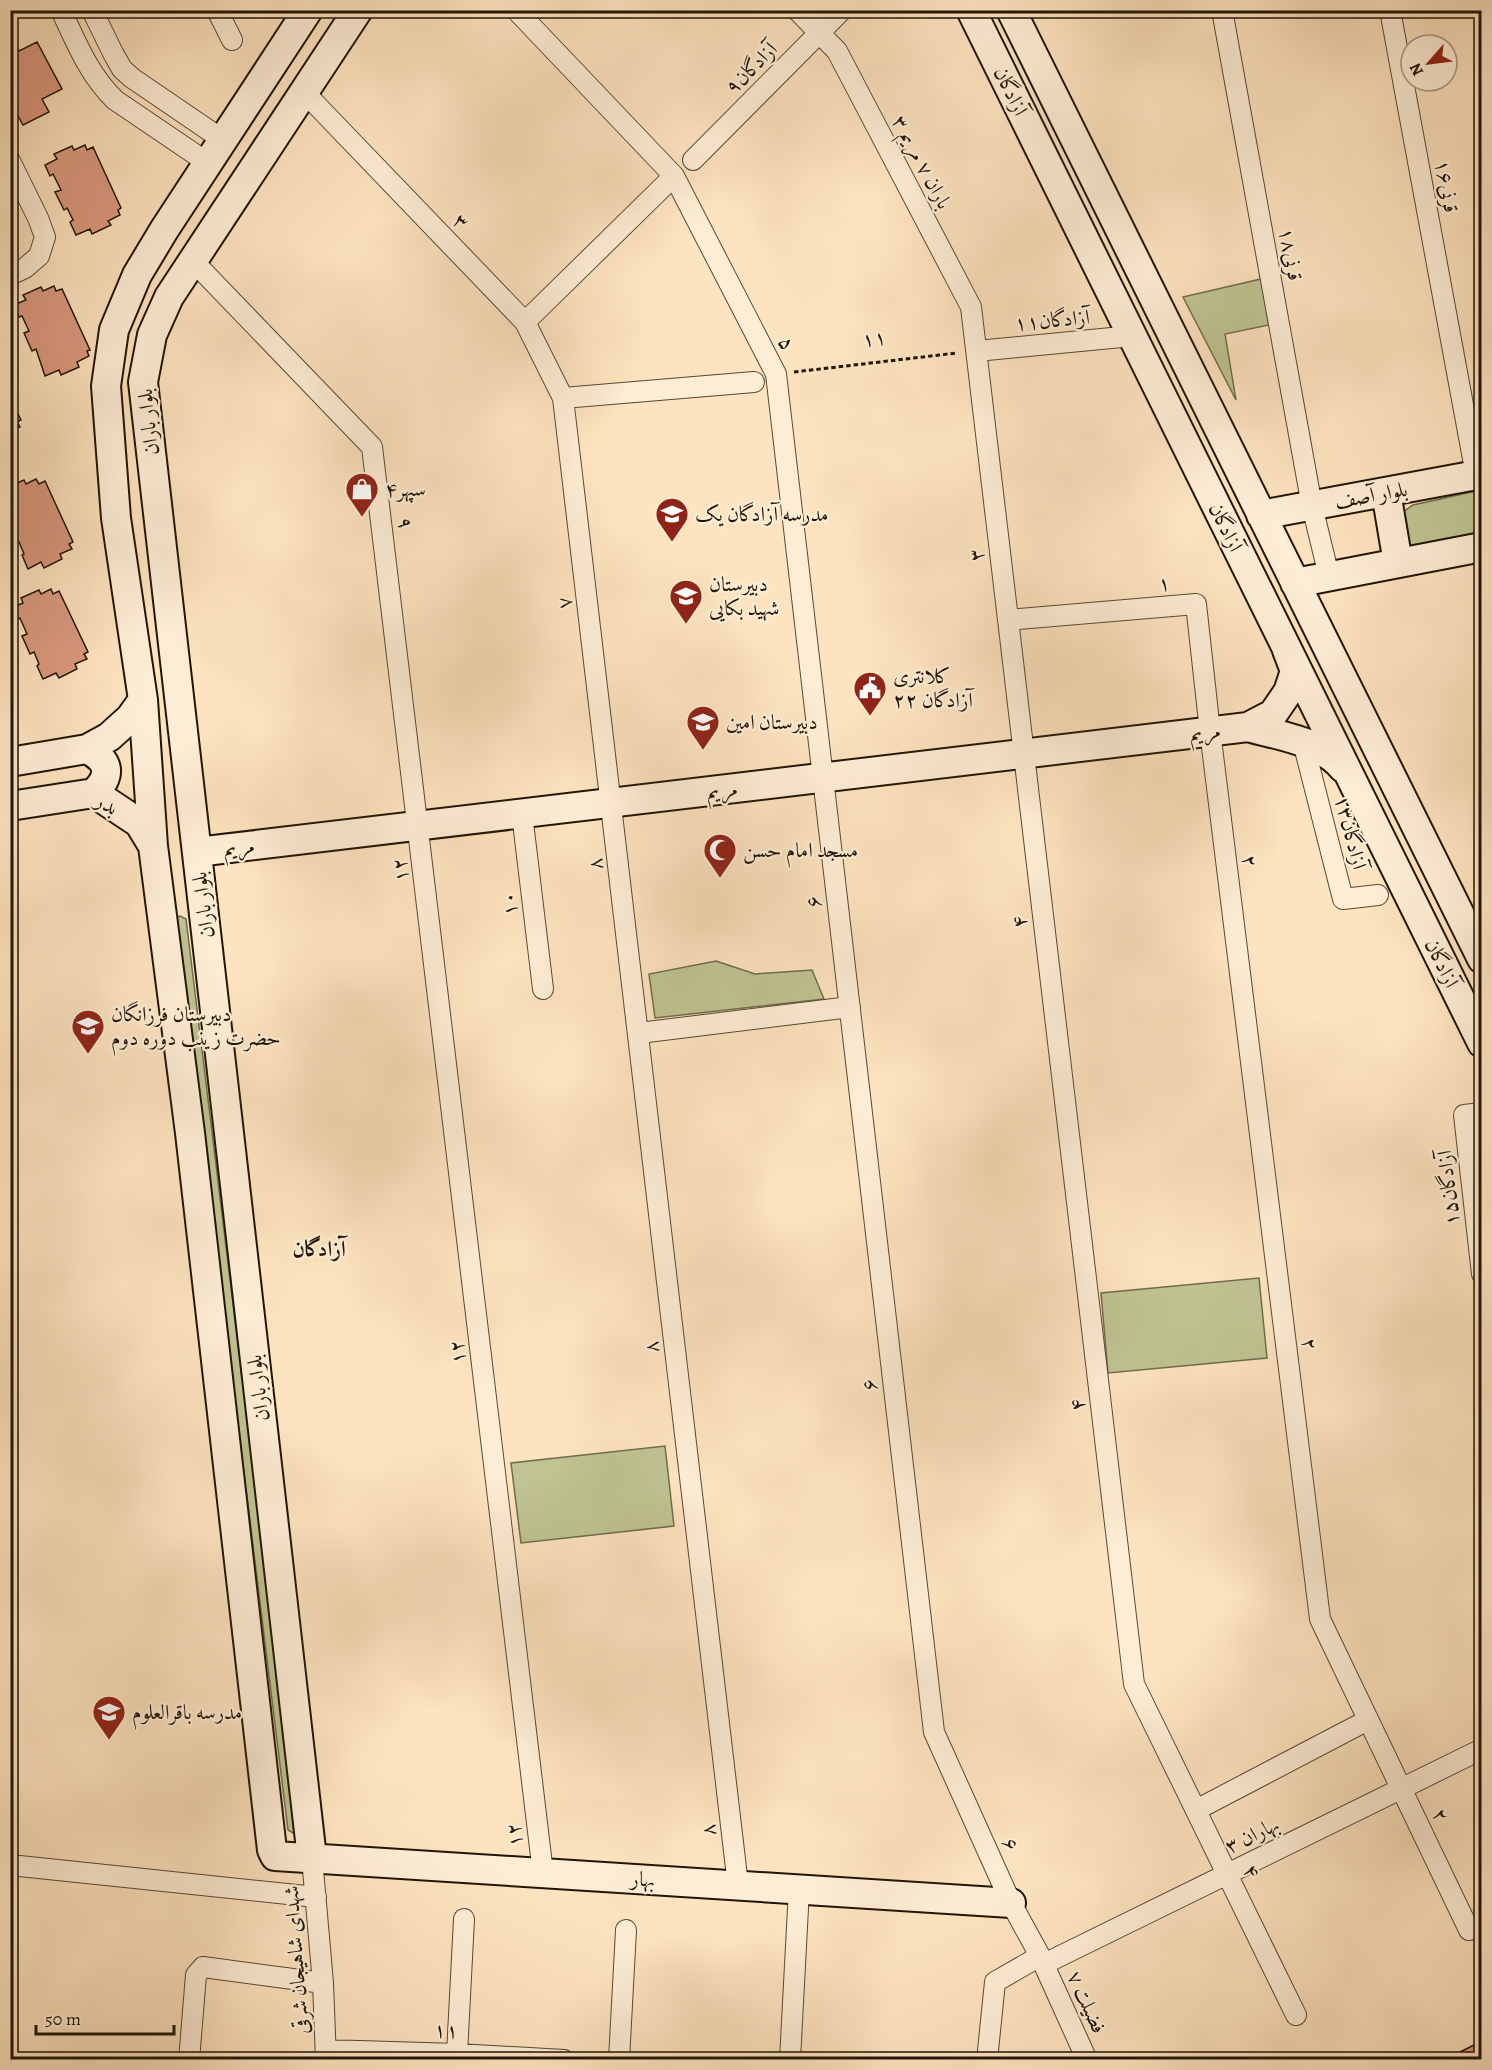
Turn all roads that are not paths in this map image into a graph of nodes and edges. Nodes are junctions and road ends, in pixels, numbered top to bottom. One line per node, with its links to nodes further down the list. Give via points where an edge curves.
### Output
1 (61, 10): 16 (street, via 88,67 115,100)
2 (92, 10): 16 (street, via 122,69)
3 (217, 10): 14 (street)
4 (308, 10): 16 (street, بلوار باران)
5 (358, 10): 15 (street, بلوار باران)
6 (516, 10): 19 (street, ۵)
7 (797, 10): 13 (street, باران ۷ مریم ۳)
8 (842, 10): 13 (street, آزادگان۹)
9 (971, 10): 23 (street, آزادگان)
10 (1011, 10): 30 (street, آزادگان)
11 (1222, 10): 29 (street, قرنی۱۸)
12 (1390, 10): 27 (street, قرنی۱۶)
13 (820, 34): 17 (street, آزادگان۹); 24 (street, باران ۷ مریم ۳, via 837,51 971,307)
14 (232, 40)
15 (304, 92): 20 (street, بلوار باران); 22 (street, ۳)
16 (215, 151): 37 (street, بلوار باران, via 137,275 114,330 106,386 116,518)
17 (693, 160)
18 (10, 161): 21 (street, via 45,237 39,256)
19 (674, 176): 22 (street); 44 (street, ۵, via 776,374)
20 (193, 261): 50 (street, ۹, via 372,447); 52 (street, بلوار باران, via 169,297 152,335 143,382)
21 (10, 275)
22 (525, 322): 26 (street, ۳)
23 (1132, 336): 24 (street, آزادگان۱۱); 36 (street, آزادگان)
24 (976, 351): 35 (street, ۳)
25 (754, 382): 26 (street)
26 (563, 398): 47 (street, ۷)
27 (1479, 475): 28 (street, بلوار آصف)
28 (1386, 492): 29 (street, بلوار آصف); 32 (street)
29 (1312, 506): 30 (street, بلوار آصف); 33 (street, قرنی۱۸)
30 (1261, 515): 34 (street, آزادگان)
31 (1482, 547): 32 (street)
32 (1398, 563): 33 (street)
33 (1329, 576): 34 (street)
34 (1295, 583): 54 (street, آزادگان)
35 (1008, 620): 39 (street, ۱, via 1196,604); 42 (street, ۳)
36 (1287, 650): 38 (street, via 1294,672 1288,692 1273,714); 45 (street, آزادگان)
37 (143, 700): 41 (street, via 109,737); 51 (street, بلوار باران)
38 (1248, 727): 39 (street, مریم); 40 (street)
39 (1210, 731): 42 (street, مریم); 63 (street, ۲, via 1320,1618)
40 (1303, 742): 45 (street, via 1336,760); 53 (street, آزادگان۱۳, via 1343,899)
41 (87, 749): 43 (street); 46 (street, via 100,756 107,769 104,783)
42 (1023, 754): 44 (street, مریم); 66 (street, ۴, via 1134,1684)
43 (10, 762)
44 (823, 778): 47 (street, مریم); 56 (street, ۶)
45 (1351, 778): 58 (street, آزادگان)
46 (94, 793): 48 (street, بدر); 51 (street, بدر, via 139,823)
47 (612, 803): 49 (street, مریم); 57 (street, ۸)
48 (10, 806)
49 (522, 814): 50 (street, مریم); 55 (street, ۱۰)
50 (419, 826): 52 (street, مریم); 70 (street, ۱۲)
51 (153, 846): 61 (street, بلوار باران)
52 (197, 852): 60 (street, بلوار باران)
53 (1378, 895)
54 (1482, 959)
55 (543, 989)
56 (849, 1007): 57 (street); 75 (street, ۶, via 934,1732)
57 (639, 1033): 72 (street, ۸)
58 (1482, 1043)
59 (1482, 1113): 62 (street, آزادگان۱۵, via 1464,1115)
60 (229, 1130): 61 (street); 68 (street, بلوار باران)
61 (190, 1133): 67 (street, بلوار باران)
62 (1482, 1274)
63 (1368, 1720): 65 (street, ۲); 66 (street)
64 (1482, 1749): 65 (street, بهاران ۳)
65 (1401, 1788): 71 (street, بهاران ۳); 78 (street, ۲)
66 (1196, 1810): 71 (street, ۴)
67 (275, 1856): 68 (street, بهار)
68 (312, 1858): 70 (street, بهار); 74 (street, شهدای شاهیجان شرقی)
69 (10, 1865): 74 (street)
70 (543, 1873): 72 (street, بهار)
71 (1227, 1874): 79 (street, بهاران ۳); 81 (street, ۴)
72 (738, 1886): 73 (street, بهار)
73 (799, 1889): 75 (street, بهار); 87 (street)
74 (316, 1897): 80 (street, شهدای شاهیجان شرقی)
75 (1011, 1903): 79 (street, ۶)
76 (464, 1918): 82 (street)
77 (626, 1930): 86 (street)
78 (1469, 1930)
79 (1042, 1960): 88 (street, بهاران ۳, via 995,1982); 89 (street, فضیلت ۷)
80 (323, 1983): 83 (street, شهدای شاهیجان شرقی); 84 (street, via 203,1967 196,1975)
81 (1296, 2015)
82 (457, 2054): 83 (street, ۱۱); 85 (street, ۱۱)
83 (326, 2055)
84 (189, 2060)
85 (564, 2060)
86 (619, 2060)
87 (789, 2060)
88 (987, 2060)
89 (1087, 2060)

